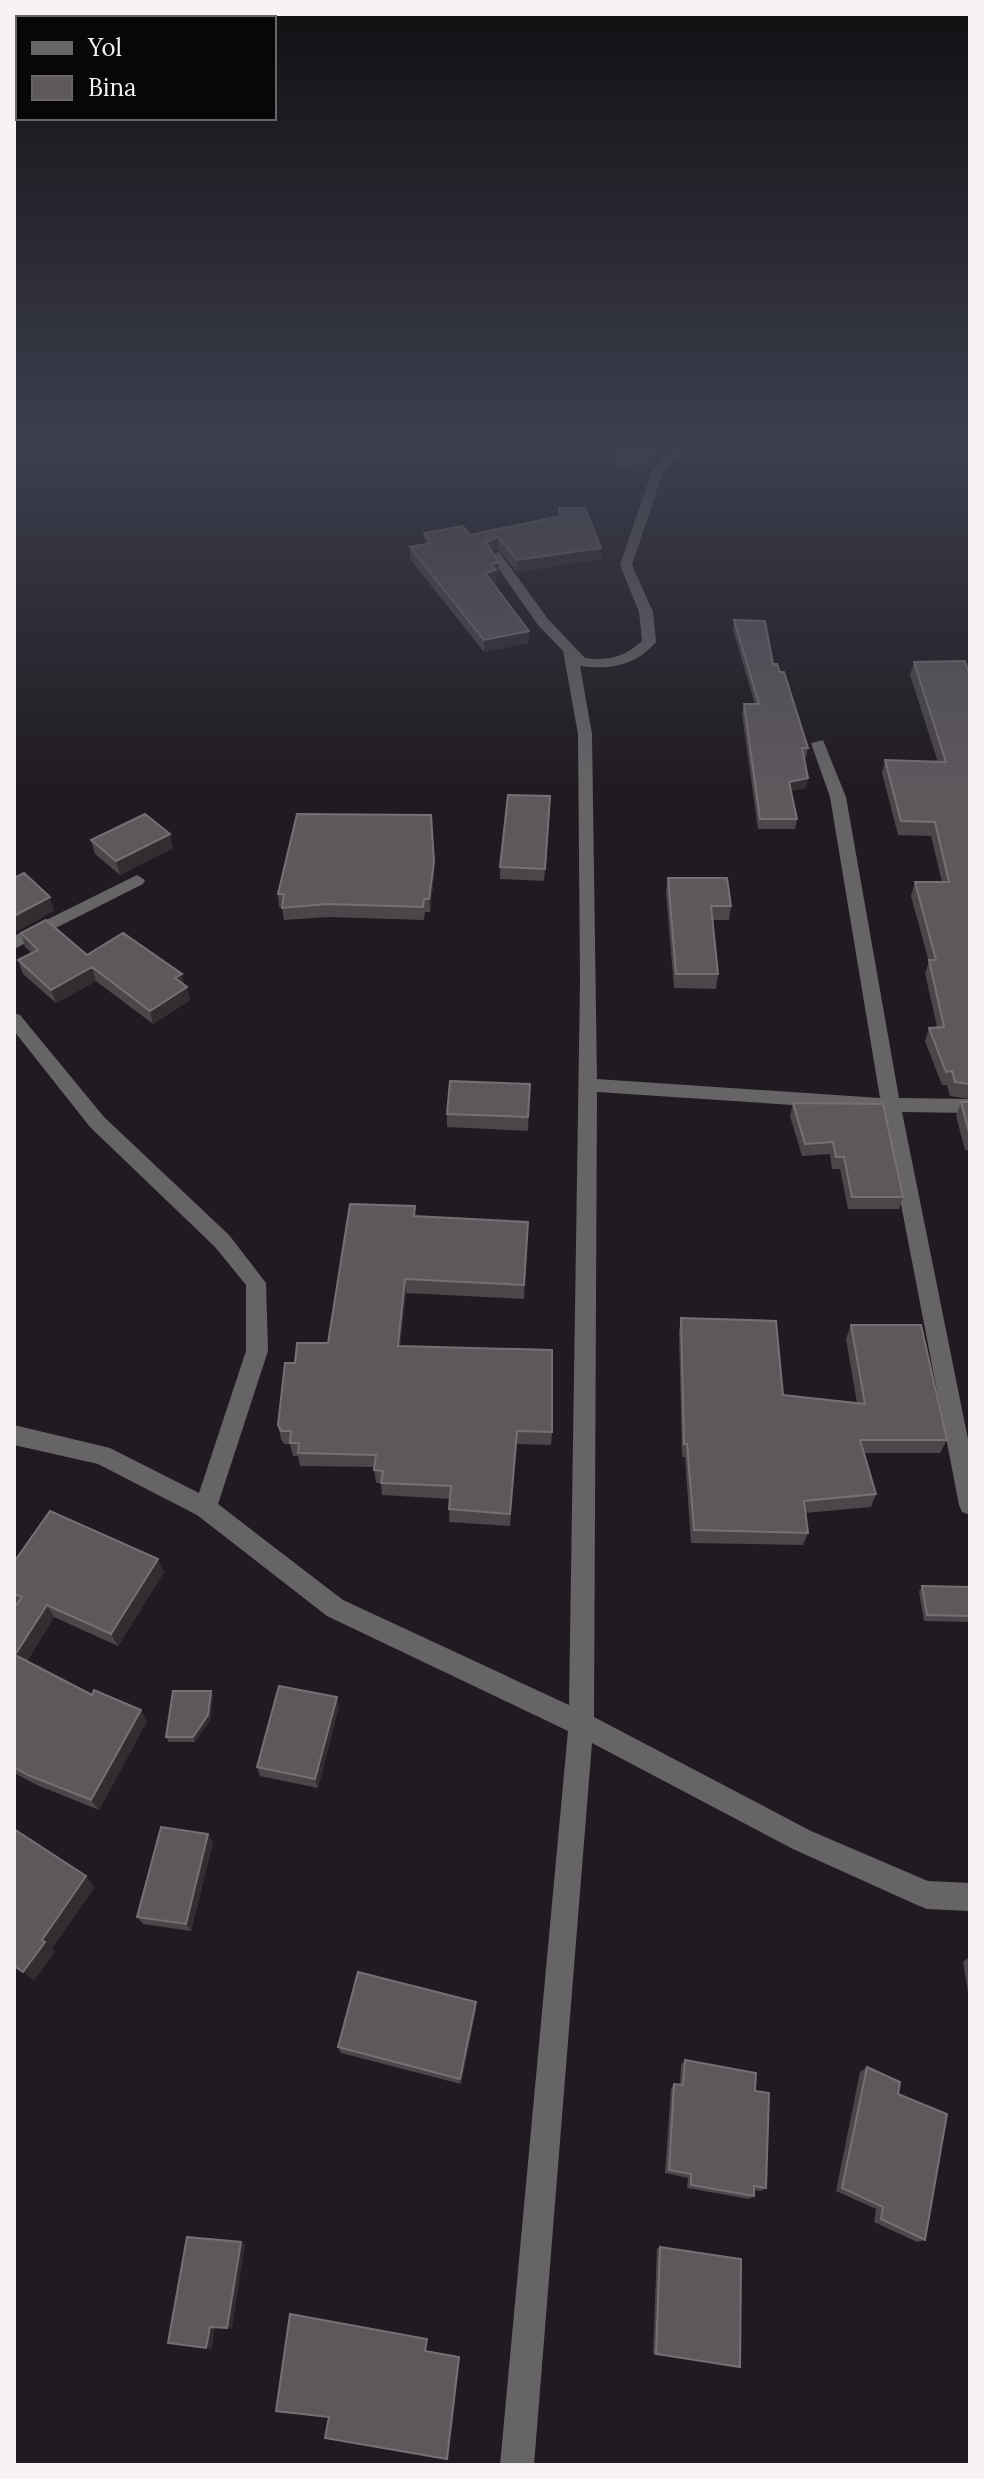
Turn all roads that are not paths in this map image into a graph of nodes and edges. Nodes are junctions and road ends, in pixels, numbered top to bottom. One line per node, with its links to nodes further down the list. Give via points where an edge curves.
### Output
1 (496, 557): 3 (street)
2 (629, 557): 3 (street, via 626,565 646,612 649,642 630,660 609,665 581,662)
3 (570, 651): 8 (street, via 585,734)
4 (818, 743): 9 (street, via 838,797)
5 (137, 880): 6 (street)
6 (14, 943)
7 (14, 1019): 13 (street, via 97,1122 222,1241 256,1283 257,1351)
8 (588, 1085): 9 (street); 14 (street)
9 (891, 1105): 10 (street); 12 (street)
10 (970, 1106)
11 (14, 1435): 13 (street, via 102,1455)
12 (970, 1505)
13 (205, 1508): 14 (street, via 335,1608)
14 (581, 1724): 15 (street, via 830,1852 927,1895); 16 (street)
15 (970, 1897)
16 (517, 2465)

